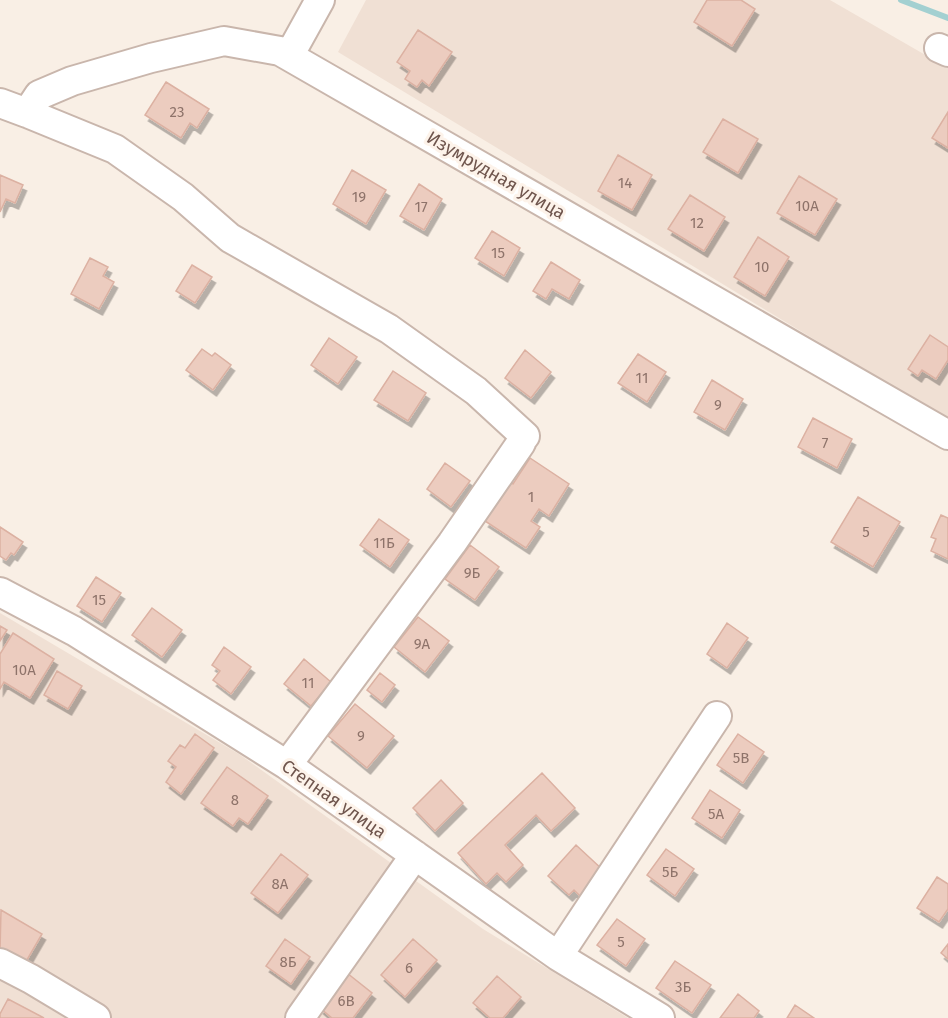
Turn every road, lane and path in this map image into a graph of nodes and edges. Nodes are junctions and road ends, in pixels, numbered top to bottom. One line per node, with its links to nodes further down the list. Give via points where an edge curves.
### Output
1 (320, 0): 2 (street)
2 (289, 56): 4 (street, Изумрудная улица, via 224,40 72,81 39,94); 5 (street, Изумрудная улица)
3 (0, 103): 4 (street)
4 (27, 112): 8 (street, via 115,149 183,197 230,238 389,329 476,390 523,440 452,543)
5 (948, 435)
6 (0, 592): 8 (street, Степная улица, via 74,631)
7 (717, 716): 10 (street)
8 (287, 765): 9 (street, Степная улица)
9 (415, 855): 10 (street, Степная улица); 13 (street)
10 (558, 956): 14 (street, Степная улица)
11 (0, 963): 12 (street)
12 (96, 1018)
13 (300, 1018)
14 (660, 1018)

